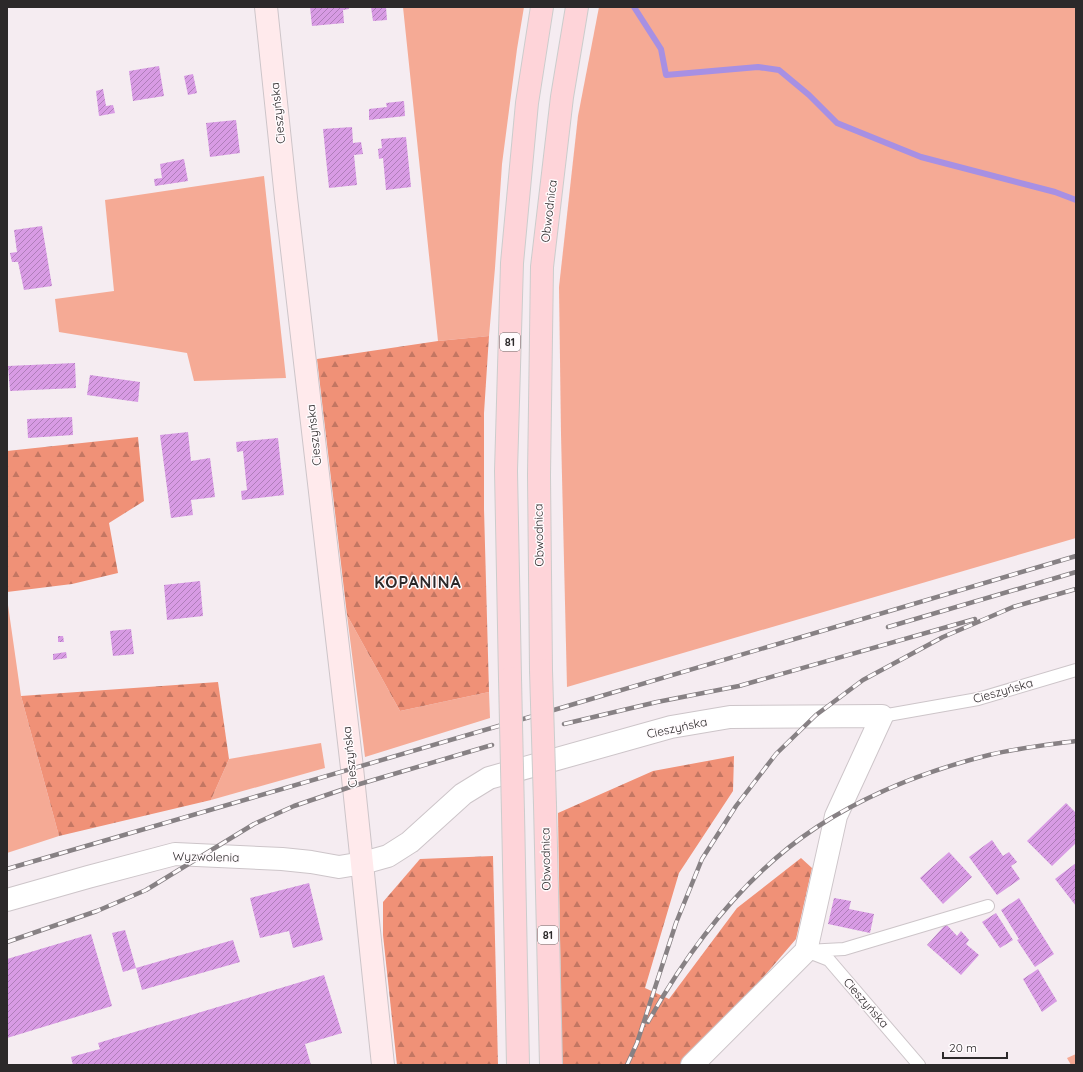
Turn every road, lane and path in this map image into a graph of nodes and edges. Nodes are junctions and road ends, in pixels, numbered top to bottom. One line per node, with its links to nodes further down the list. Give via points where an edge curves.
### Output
1 (266, 7): 6 (street, Cieszyńska)
2 (542, 7): 11 (main road, 81, bridge, via 527,103 512,262 506,472)
3 (577, 7): 12 (main road, Obwodnica / 81, bridge, via 562,97 542,267 539,475 541,670)
4 (1076, 670): 5 (lane, Cieszyńska, via 978,699)
5 (882, 716): 6 (street, Cieszyńska, via 730,717 671,727 489,778 463,794 410,842 388,856); 9 (street, via 836,816)
6 (363, 864): 7 (street, Wyzwolenia, via 339,867 282,859 175,854); 10 (street, Cieszyńska)
7 (7, 900)
8 (988, 906): 9 (lane, via 844,949)
9 (806, 951): 13 (street); 14 (lane, Cieszyńska, via 829,960)
10 (383, 1065)
11 (518, 1065)
12 (551, 1065)
13 (692, 1065)
14 (919, 1065)

